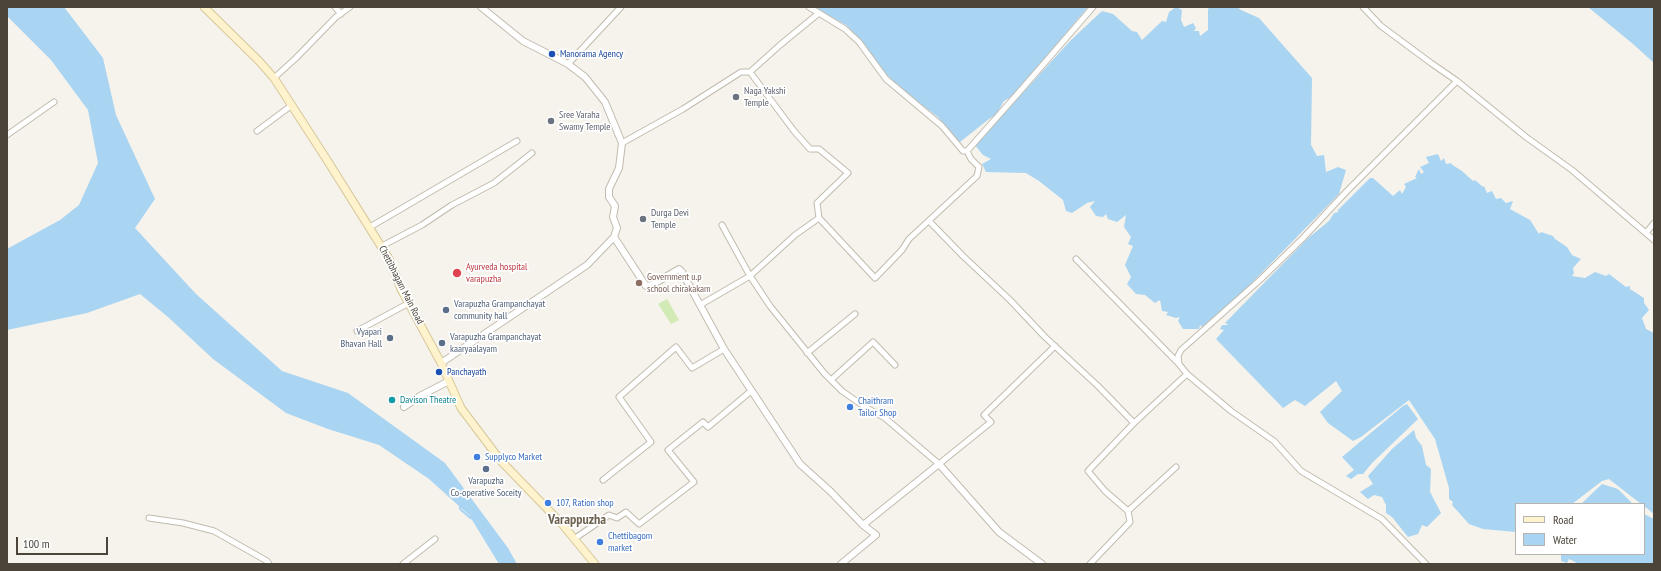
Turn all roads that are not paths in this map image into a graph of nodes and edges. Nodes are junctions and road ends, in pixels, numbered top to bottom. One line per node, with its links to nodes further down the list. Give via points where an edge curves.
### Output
1 (204, 7): 13 (main road, Chettibhagam Main Road)
2 (335, 7): 10 (street)
3 (350, 7): 10 (street)
4 (481, 7): 11 (street, via 523,41)
5 (621, 7): 11 (street)
6 (809, 7): 9 (street)
7 (1093, 7): 21 (street)
8 (1363, 7): 14 (street, via 1389,32)
9 (819, 13): 12 (street); 21 (street, via 845,29 859,42 886,79 928,112 963,151)
10 (341, 14): 13 (street)
11 (568, 64): 20 (street, via 585,77 605,102)
12 (750, 72): 20 (street, via 741,72 683,109); 23 (street, via 810,149 819,148 848,174 817,203)
13 (274, 78): 16 (main road, Chettibhagam Main Road)
14 (1458, 81): 28 (street, via 1526,137 1572,170); 42 (street, via 1261,279 1181,350 1178,356)
15 (54, 102): 18 (street)
16 (292, 105): 17 (street); 27 (main road, Chettibhagam Main Road)
17 (257, 131)
18 (7, 135)
19 (517, 141): 27 (street)
20 (622, 143): 29 (street, via 619,168 609,189 609,197 615,206 613,217 617,228)
21 (967, 151): 24 (street, via 979,167 977,176)
22 (532, 153): 31 (street, via 494,183)
23 (819, 218): 24 (street, via 875,278 909,239); 33 (street, via 795,235)
24 (929, 221): 38 (street)
25 (1654, 223): 28 (street)
26 (722, 225): 33 (street)
27 (370, 227): 31 (main road, Chettibhagam Main Road)
28 (1646, 233): 30 (street)
29 (614, 237): 35 (street, via 646,286 679,269); 41 (street, via 587,265)
30 (1654, 240)
31 (382, 246): 34 (main road, Chettibhagam Main Road)
32 (1076, 260): 42 (street)
33 (750, 276): 35 (street); 40 (street)
34 (409, 303): 37 (street); 41 (main road, Chettibhagam Main Road)
35 (700, 305): 39 (street)
36 (854, 314): 40 (street)
37 (357, 330)
38 (1055, 346): 49 (street); 50 (street, via 984,415 991,422)
39 (724, 349): 47 (street); 52 (street, via 692,368 676,347 620,397 651,442)
40 (807, 353): 45 (street)
41 (441, 363): 46 (main road, Chettibhagam Main Road)
42 (1179, 364): 44 (street)
43 (895, 365): 45 (street, via 873,342)
44 (1187, 374): 49 (street); 64 (street, via 1231,411 1274,441 1301,472 1382,519)
45 (831, 380): 50 (street, via 865,407 886,418)
46 (449, 381): 48 (street); 57 (main road, Chettibhagam Main Road, via 461,408 501,461)
47 (752, 391): 55 (street, via 800,464); 57 (street, via 708,427 703,422 668,450 694,482 639,524 626,512 617,518 609,515)
48 (404, 407)
49 (1134, 423): 53 (street, via 1088,471 1105,491)
50 (939, 464): 55 (street); 62 (street, via 999,532)
51 (1176, 467): 53 (street)
52 (603, 480)
53 (1128, 511): 63 (street, via 1130,522)
54 (149, 518): 58 (street, via 214,531)
55 (864, 525): 61 (street, via 876,535)
56 (435, 539): 59 (street)
57 (574, 539): 60 (main road, Chettibhagam Main Road)
58 (269, 564)
59 (403, 564)
60 (595, 564)
61 (841, 564)
62 (1042, 564)
63 (1090, 564)
64 (1426, 564)

